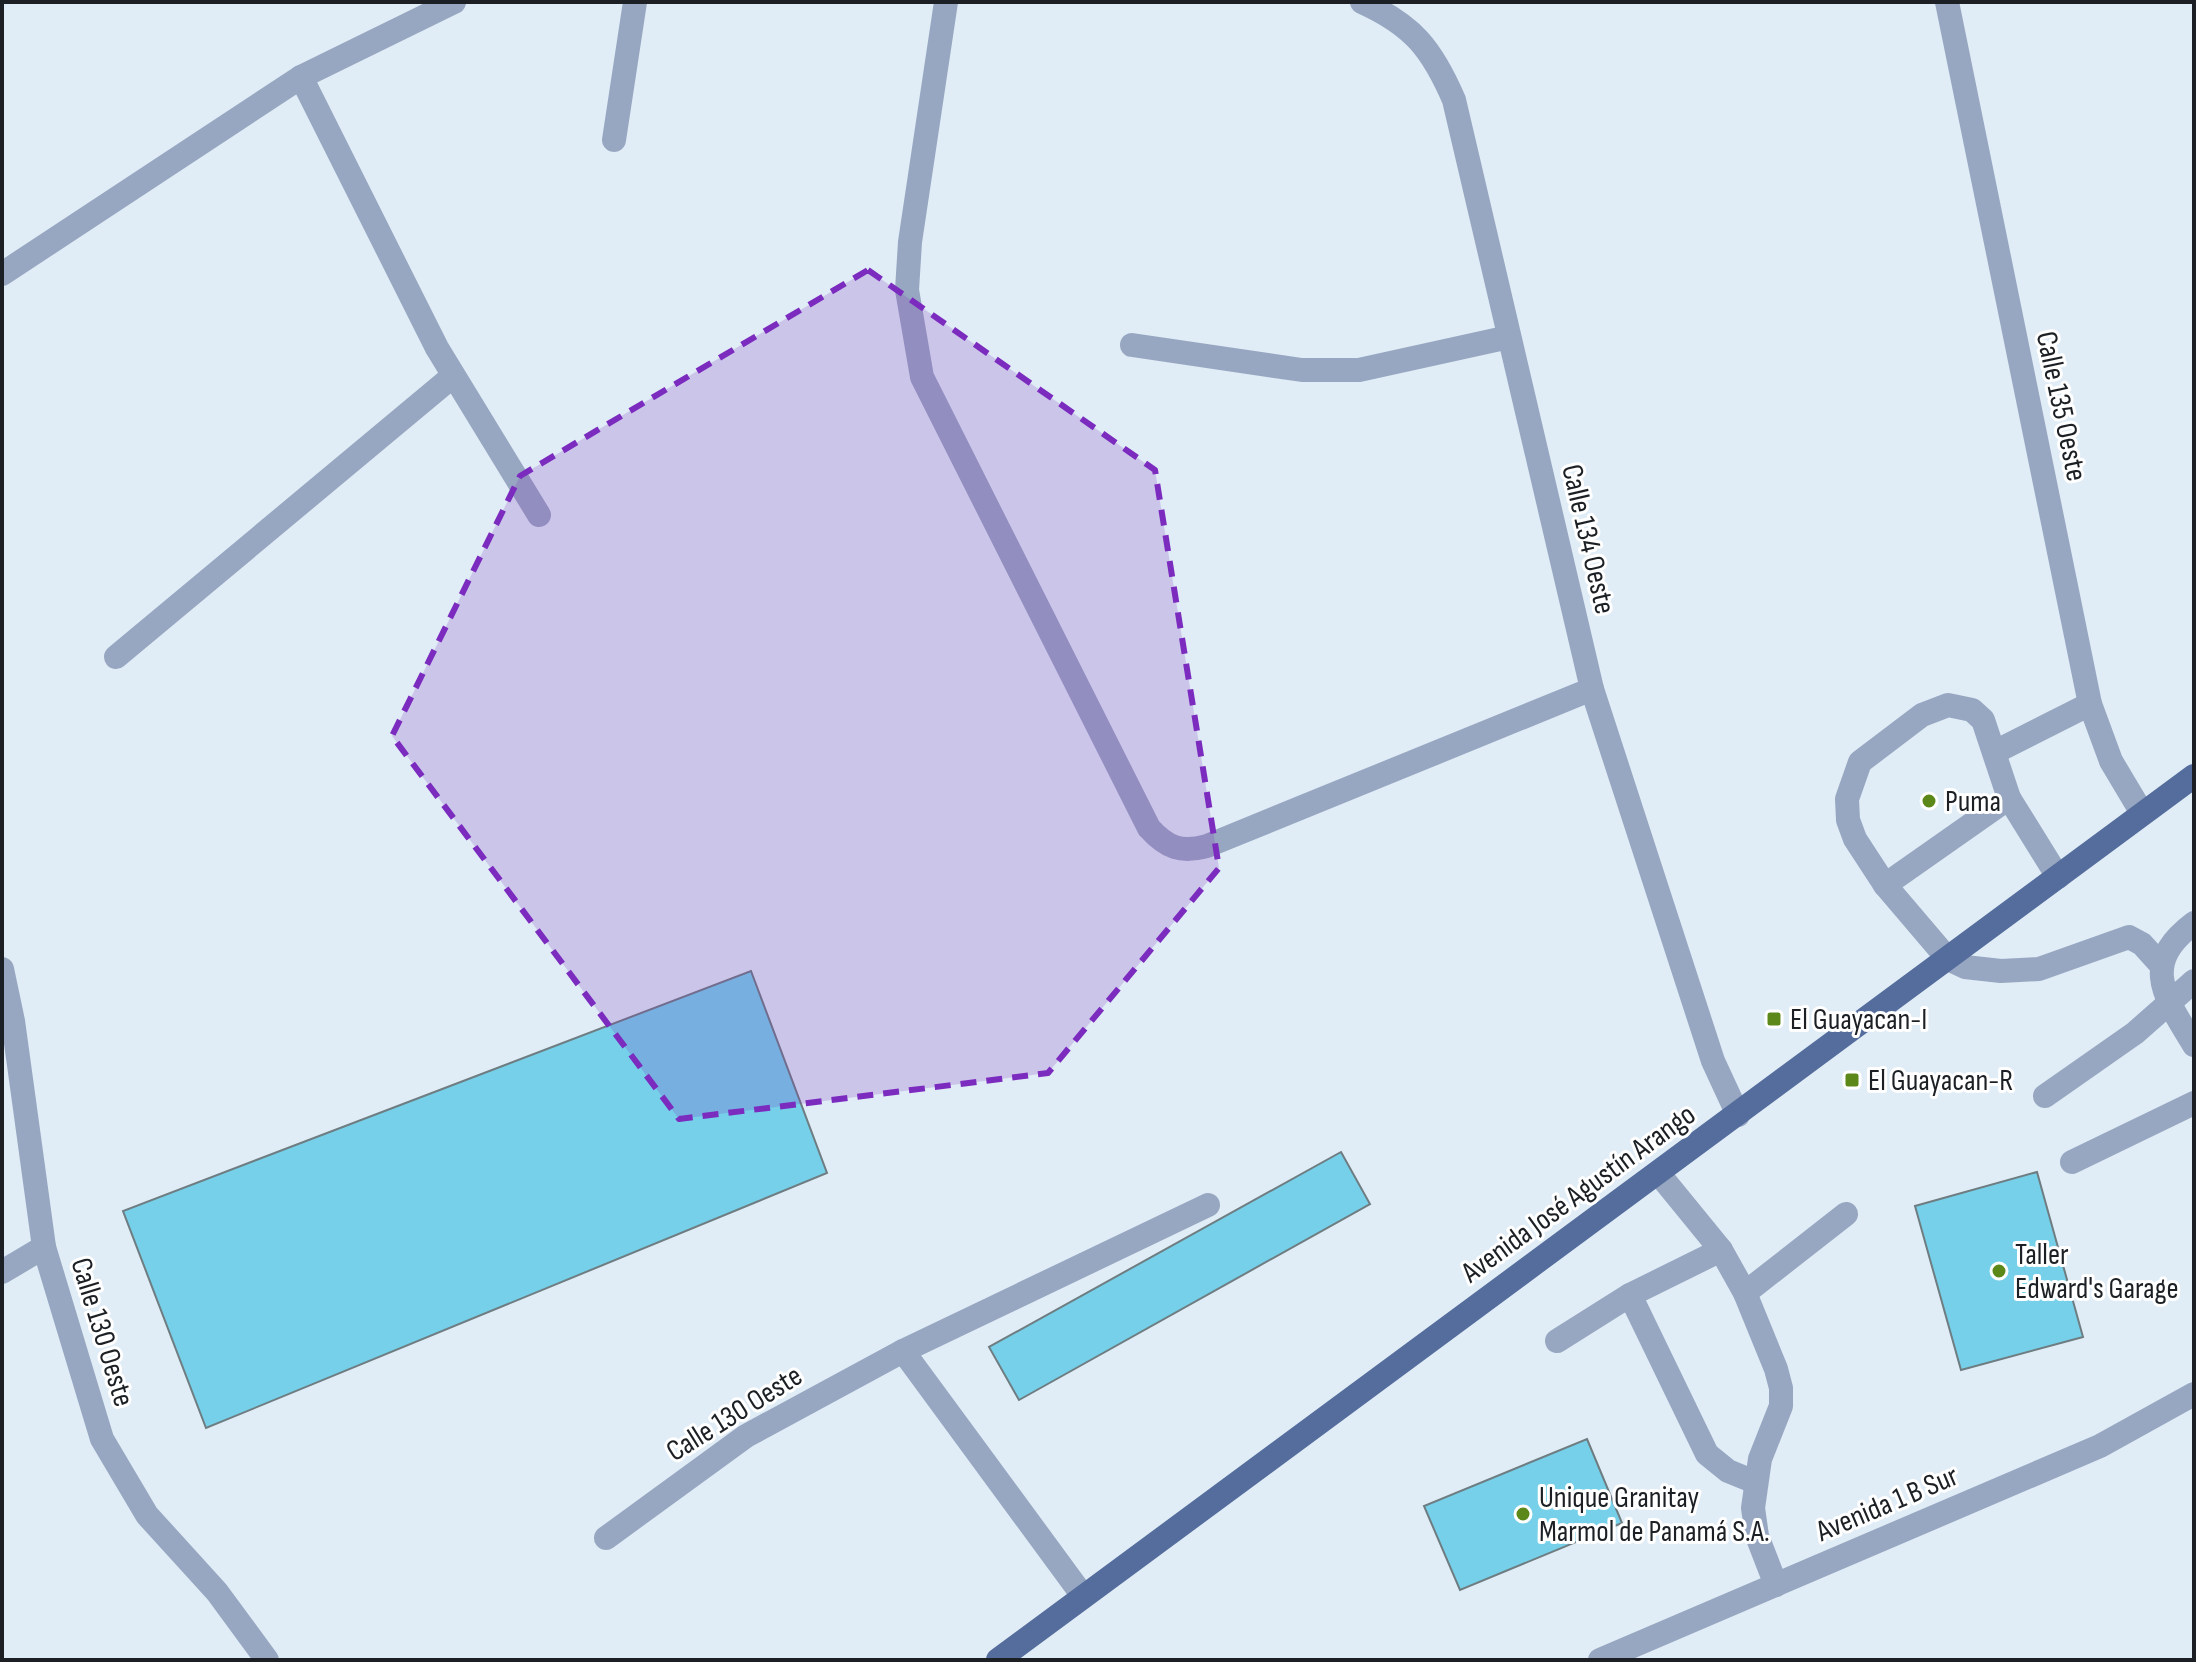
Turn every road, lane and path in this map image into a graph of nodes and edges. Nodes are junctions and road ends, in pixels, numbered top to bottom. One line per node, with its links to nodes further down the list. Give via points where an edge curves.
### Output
1 (454, 2): 6 (street)
2 (635, 2): 7 (street)
3 (946, 2): 14 (street, via 908,266 908,302 922,377 1158,838 1189,851 1207,846)
4 (1362, 2): 9 (street, Calle 134 Oeste, via 1407,26 1437,61 1454,100)
5 (1947, 2): 15 (street, Calle 135 Oeste)
6 (301, 77): 8 (street); 11 (street)
7 (614, 140)
8 (2, 274)
9 (1509, 337): 10 (street, via 1359,370 1302,370); 14 (street, Calle 134 Oeste)
10 (1132, 345)
11 (453, 376): 12 (street); 13 (street)
12 (539, 515)
13 (116, 657)
14 (1592, 689): 31 (street, Calle 134 Oeste, via 1713,1061)
15 (2090, 704): 16 (street); 19 (street, Calle 135 Oeste, via 2111,761)
16 (1995, 752): 18 (street); 21 (street, via 1978,713 1948,705 1922,715 1860,762 1849,790 1848,820)
17 (2194, 776): 19 (main road, Avenida José Agustín Arango)
18 (2009, 798): 20 (street); 21 (street)
19 (2142, 813): 20 (main road, Avenida José Agustín Arango)
20 (2058, 877): 23 (main road, Avenida José Agustín Arango)
21 (1885, 885): 23 (street)
22 (2194, 923): 24 (street, via 2166,950)
23 (1948, 959): 24 (street, via 1965,967 2001,971 2039,969 2129,937); 31 (main road, Avenida José Agustín Arango)
24 (2161, 965): 27 (street)
25 (2, 969): 36 (street, Calle 130 Oeste)
26 (2194, 981): 27 (street)
27 (2169, 1003): 28 (street); 29 (street)
28 (2194, 1045)
29 (2045, 1096)
30 (2194, 1103): 32 (street)
31 (1738, 1115): 33 (main road, Avenida José Agustín Arango)
32 (2072, 1162)
33 (1659, 1174): 37 (street); 47 (main road, Avenida José Agustín Arango)
34 (1208, 1205): 42 (street, Calle 130 Oeste)
35 (1846, 1214): 39 (street)
36 (44, 1247): 38 (street); 48 (street, Calle 130 Oeste, via 102,1439 147,1515 217,1592)
37 (1721, 1250): 39 (street); 40 (street)
38 (2, 1272)
39 (1745, 1293): 44 (street, via 1782,1397)
40 (1630, 1295): 41 (street); 44 (street, via 1707,1454 1728,1471)
41 (1557, 1341)
42 (903, 1351): 45 (street, Calle 130 Oeste, via 746,1436); 47 (street)
43 (2194, 1394): 46 (street, Avenida 1 B Sur, via 2100,1446)
44 (1755, 1482): 46 (street, via 1757,1536)
45 (606, 1538)
46 (1776, 1585): 50 (street, Avenida 1 B Sur)
47 (1083, 1596): 49 (main road, Avenida José Agustín Arango)
48 (267, 1660)
49 (998, 1660)
50 (1600, 1660)

